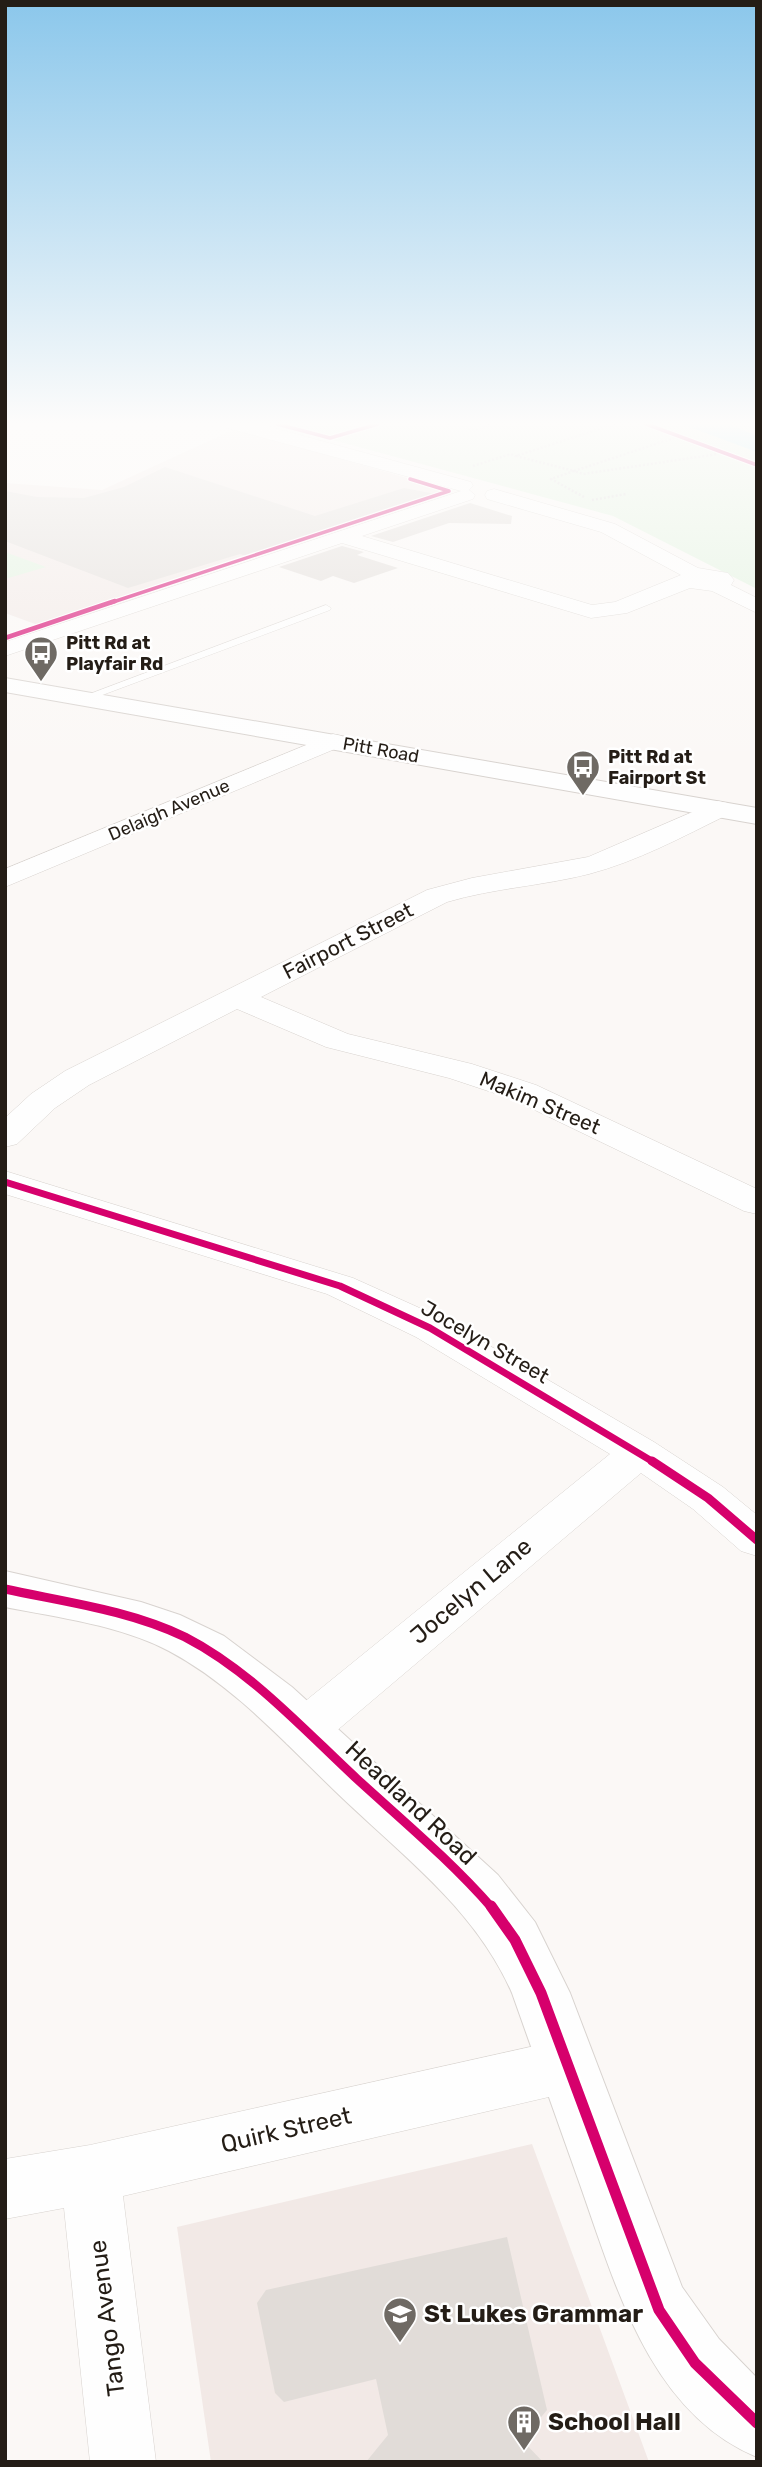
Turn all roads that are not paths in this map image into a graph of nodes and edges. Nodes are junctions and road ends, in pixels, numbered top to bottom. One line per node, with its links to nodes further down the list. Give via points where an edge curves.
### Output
1 (331, 539): 7 (street)
2 (350, 539): 4 (street, via 591,612 619,608)
3 (627, 539): 4 (street)
4 (693, 578): 5 (street, via 712,574 724,579 716,585)
5 (757, 607)
6 (326, 608): 9 (lane)
7 (5, 649)
8 (5, 685): 9 (main road, Pitt Road)
9 (85, 698): 10 (main road, Pitt Road)
10 (333, 741): 11 (main road, Pitt Road); 13 (street, Delaigh Avenue)
11 (718, 809): 12 (main road, Pitt Road); 14 (street, Fairport Street, via 629,852 579,868 471,885 438,896)
12 (757, 816)
13 (5, 879)
14 (237, 998): 15 (street, Fairport Street, via 77,1078 43,1101); 17 (street, Makim Street, via 316,1034 486,1077)
15 (5, 1137)
16 (5, 1182): 18 (street, Jocelyn Street, via 340,1286 430,1328)
17 (757, 1203)
18 (639, 1452): 19 (street, Jocelyn Street, via 708,1498); 21 (street, Jocelyn Lane)
19 (757, 1540)
20 (5, 1589): 21 (main road, Headland Road, via 155,1624 187,1639 233,1669)
21 (304, 1730): 22 (main road, Headland Road, via 460,1873 495,1912 523,1953)
22 (566, 2066): 23 (street, Quirk Street); 25 (main road, Headland Road, via 664,2320 693,2361)
23 (90, 2174): 24 (street, Quirk Street); 26 (street, Tango Avenue)
24 (5, 2189)
25 (757, 2423)
26 (123, 2462)

